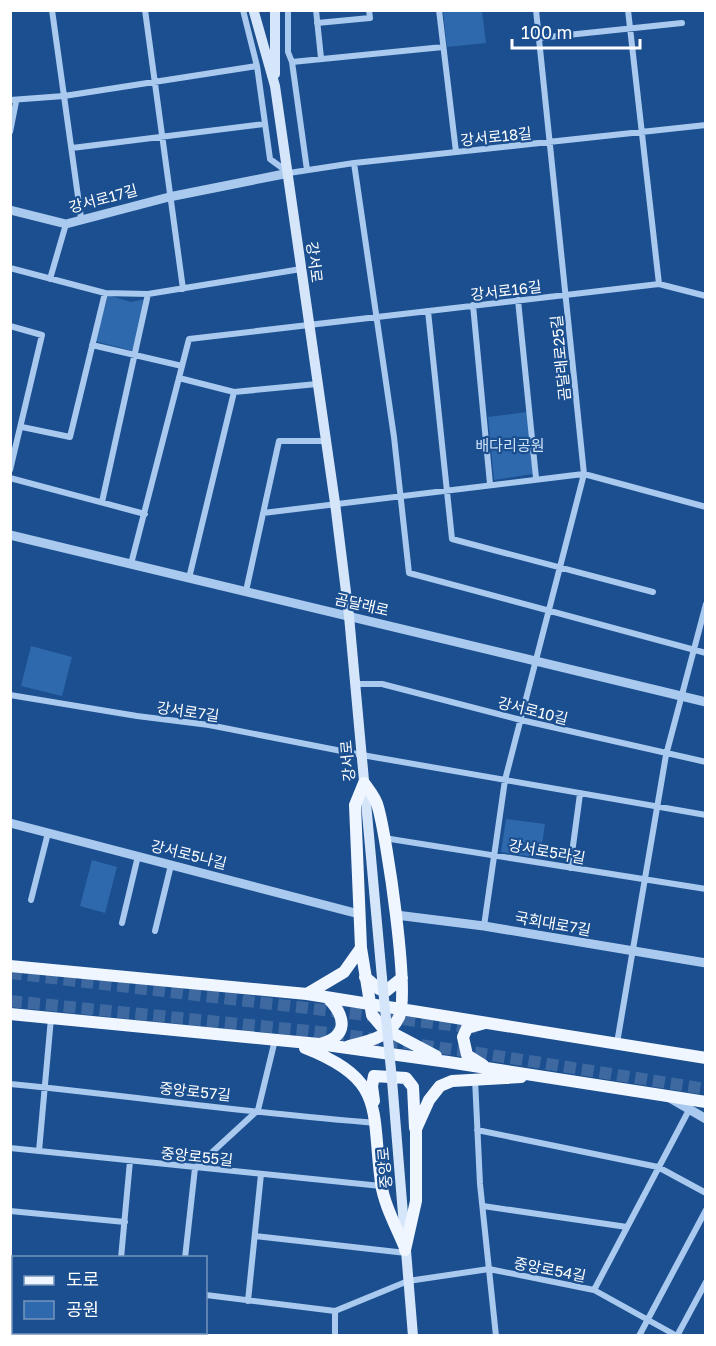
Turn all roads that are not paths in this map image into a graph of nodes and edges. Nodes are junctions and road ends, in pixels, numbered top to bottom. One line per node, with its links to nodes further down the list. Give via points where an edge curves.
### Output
1 (52, 10): 21 (street)
2 (145, 10): 19 (street)
3 (275, 10): 20 (main road, 강서로)
4 (288, 10): 17 (street, via 288,52)
5 (316, 10): 11 (street)
6 (369, 10): 11 (street, via 370,18)
7 (439, 10): 15 (street)
8 (536, 10): 14 (street, 곰달래로25길)
9 (628, 10): 13 (street)
10 (249, 11): 18 (street); 20 (main road, 강서로)
11 (317, 23): 16 (street)
12 (682, 23): 13 (street)
13 (630, 28): 14 (street); 26 (street)
14 (539, 38): 28 (street, 곰달래로25길)
15 (443, 47): 16 (street); 30 (street)
16 (321, 58): 17 (street)
17 (292, 62): 32 (street)
18 (257, 66): 19 (street); 23 (street)
19 (154, 82): 21 (street); 27 (street)
20 (275, 86): 33 (main road, 강서로)
21 (64, 96): 22 (street); 29 (street)
22 (13, 101): 25 (street)
23 (264, 124): 27 (street); 33 (street, via 270,159)
24 (705, 125): 26 (street, 강서로18길)
25 (10, 132)
26 (641, 132): 28 (street, 강서로18길); 41 (street)
27 (163, 137): 29 (street); 34 (street)
28 (550, 142): 30 (street, 강서로18길); 45 (street, 곰달래로25길)
29 (72, 148): 36 (street)
30 (456, 152): 31 (street, 강서로18길)
31 (354, 163): 32 (street, 강서로18길); 50 (street)
32 (307, 170): 33 (street, 강서로18길)
33 (289, 173): 34 (street, 강서로17길); 39 (main road, 강서로)
34 (169, 197): 36 (street, 강서로17길); 42 (street)
35 (10, 210): 37 (street, 강서로17길)
36 (81, 218): 37 (street, 강서로17길)
37 (66, 224): 40 (street)
38 (10, 268): 40 (street)
39 (301, 269): 42 (street); 51 (main road, 강서로)
40 (50, 279): 43 (street)
41 (659, 284): 45 (street, 강서로16길); 46 (street, 강서로16길)
42 (183, 289): 44 (street)
43 (105, 293): 44 (street); 53 (street)
44 (148, 294): 54 (street)
45 (566, 295): 47 (street, 강서로16길); 62 (street, 곰달래로25길)
46 (705, 296)
47 (518, 300): 48 (street, 강서로16길); 64 (street)
48 (473, 306): 49 (street, 강서로16길); 65 (street)
49 (428, 311): 50 (street, 강서로16길); 66 (street)
50 (375, 316): 51 (street, 강서로16길); 67 (street)
51 (308, 323): 55 (street, 강서로16길, via 189,339); 57 (main road, 강서로)
52 (10, 326): 59 (street, via 42,335)
53 (92, 345): 54 (street); 59 (street, via 70,437)
54 (135, 355): 55 (street); 68 (street)
55 (182, 366): 56 (street)
56 (179, 378): 58 (street); 72 (street)
57 (317, 384): 58 (street); 60 (main road, 강서로)
58 (234, 392): 76 (street)
59 (22, 427): 61 (street)
60 (326, 441): 69 (main road, 강서로); 71 (street, via 279,441)
61 (10, 470)
62 (585, 474): 64 (street); 70 (street); 75 (street, 곰달래로25길)
63 (10, 478): 68 (street)
64 (536, 478): 65 (street)
65 (490, 484): 66 (street)
66 (447, 490): 67 (street); 75 (street, via 452,539)
67 (399, 496): 69 (street); 80 (street, via 409,573)
68 (102, 502): 72 (street)
69 (335, 503): 71 (street); 81 (main road, 강서로)
70 (705, 507)
71 (263, 513): 77 (street)
72 (146, 514): 74 (street)
73 (10, 535): 74 (street, 곰달래로)
74 (131, 564): 76 (street, 곰달래로)
75 (561, 568): 78 (street); 80 (street, 곰달래로25길)
76 (189, 578): 77 (street, 곰달래로)
77 (246, 591): 81 (street, 곰달래로)
78 (653, 592)
79 (705, 604): 82 (street)
80 (550, 611): 82 (street); 84 (street, 곰달래로25길)
81 (349, 616): 84 (street, 곰달래로); 85 (main road, 강서로)
82 (694, 649): 83 (street); 87 (street)
83 (705, 652)
84 (536, 661): 87 (street, 곰달래로); 89 (street, 곰달래로25길)
85 (355, 684): 89 (street, 강서로10길, via 382,684); 90 (main road, 강서로)
86 (10, 695): 90 (street, 강서로7길, via 209,725)
87 (681, 696): 88 (street, 곰달래로); 91 (street)
88 (705, 702)
89 (520, 720): 91 (street, 강서로10길); 93 (street, 곰달래로25길)
90 (362, 755): 93 (street, 강서로7길); 94 (main road, 강서로)
91 (666, 755): 92 (street, 강서로10길); 96 (street)
92 (705, 762)
93 (505, 780): 95 (street, 강서로7길); 101 (street, 곰달래로25길)
94 (364, 783): 100 (main road, via 378,804); 108 (main road, via 355,805); 136 (main road, 강서로, bridge)
95 (580, 794): 96 (street, 강서로7길); 104 (street)
96 (657, 807): 97 (street, 강서로7길); 105 (street)
97 (705, 815)
98 (10, 823): 99 (street, 강서로5나길)
99 (48, 833): 102 (street, 강서로5나길); 107 (street)
100 (384, 838): 101 (street, 강서로5라길); 109 (main road)
101 (493, 854): 104 (street, 강서로5라길); 111 (street, 곰달래로25길)
102 (138, 856): 103 (street, 강서로5나길); 110 (street)
103 (171, 865): 108 (street, 강서로5나길); 112 (street)
104 (570, 868): 105 (street, 강서로5라길)
105 (645, 879): 106 (street, 강서로5라길); 114 (street)
106 (705, 889)
107 (31, 900)
108 (359, 914): 113 (main road)
109 (396, 915): 111 (street, 국회대로7길); 118 (main road)
110 (122, 923)
111 (484, 926): 114 (street, 국회대로7길)
112 (155, 931)
113 (361, 948): 117 (main road); 119 (main road, via 344,972)
114 (632, 953): 115 (street, 국회대로7길); 129 (street)
115 (705, 963)
116 (10, 966): 119 (main road)
117 (365, 977): 118 (main road, via 387,991); 121 (main road)
118 (402, 978): 122 (main road)
119 (307, 994): 120 (main road)
120 (327, 997): 121 (main road); 128 (main road, via 341,1014 341,1028 332,1041)
121 (370, 1004): 122 (main road); 126 (main road, via 372,1016)
122 (403, 1004): 125 (main road, via 431,1013); 126 (main road, via 398,1020)
123 (10, 1014): 124 (main road)
124 (51, 1018): 127 (main road); 138 (street)
125 (492, 1022): 129 (main road); 133 (main road, via 467,1028 463,1037 467,1055)
126 (388, 1031): 130 (main road); 132 (main road)
127 (281, 1040): 128 (main road); 141 (street); 143 (main road, via 341,1063 369,1096)
128 (319, 1044): 130 (main road)
129 (617, 1044): 131 (main road)
130 (342, 1048): 132 (main road)
131 (705, 1058)
132 (448, 1062): 133 (main road)
133 (488, 1068): 134 (main road)
134 (543, 1076): 135 (main road); 139 (main road)
135 (475, 1079): 145 (main road, via 440,1086); 146 (street)
136 (392, 1080): 161 (main road, 중앙로)
137 (10, 1083): 138 (street, 중앙로57길)
138 (45, 1087): 141 (street, 중앙로57길); 148 (street)
139 (665, 1095): 140 (main road); 142 (street)
140 (705, 1102)
141 (258, 1110): 143 (street, 중앙로57길, via 308,1118); 151 (street)
142 (688, 1110): 144 (street); 150 (street)
143 (376, 1119): 145 (main road, via 374,1076 406,1077 413,1087); 153 (main road)
144 (705, 1119)
145 (416, 1129): 161 (main road, via 416,1201)
146 (477, 1130): 150 (street); 155 (street)
147 (10, 1148): 148 (street, 중앙로55길)
148 (39, 1151): 149 (street, 중앙로55길)
149 (130, 1161): 151 (street, 중앙로55길); 158 (street)
150 (658, 1167): 154 (street); 159 (street)
151 (195, 1168): 152 (street, 중앙로55길); 163 (street)
152 (261, 1174): 153 (street, 중앙로55길); 160 (street)
153 (382, 1186): 161 (main road)
154 (705, 1193)
155 (483, 1206): 159 (street); 164 (street)
156 (705, 1210): 171 (street)
157 (10, 1211): 158 (street)
158 (125, 1222): 162 (street)
159 (627, 1227): 167 (street)
160 (255, 1236): 161 (street); 169 (street)
161 (406, 1251): 165 (main road, 중앙로)
162 (121, 1256)
163 (185, 1256)
164 (489, 1269): 165 (street, 중앙로54길); 167 (street, 중앙로54길); 174 (street)
165 (408, 1281): 170 (street, 중앙로54길); 173 (main road, 중앙로)
166 (705, 1282): 176 (street)
167 (594, 1290): 171 (street, 중앙로54길)
168 (207, 1296): 169 (street)
169 (248, 1300): 170 (street)
170 (335, 1311): 172 (street)
171 (647, 1320): 175 (street); 176 (street, 중앙로54길)
172 (335, 1335)
173 (413, 1335)
174 (496, 1335)
175 (639, 1335)
176 (677, 1335)

